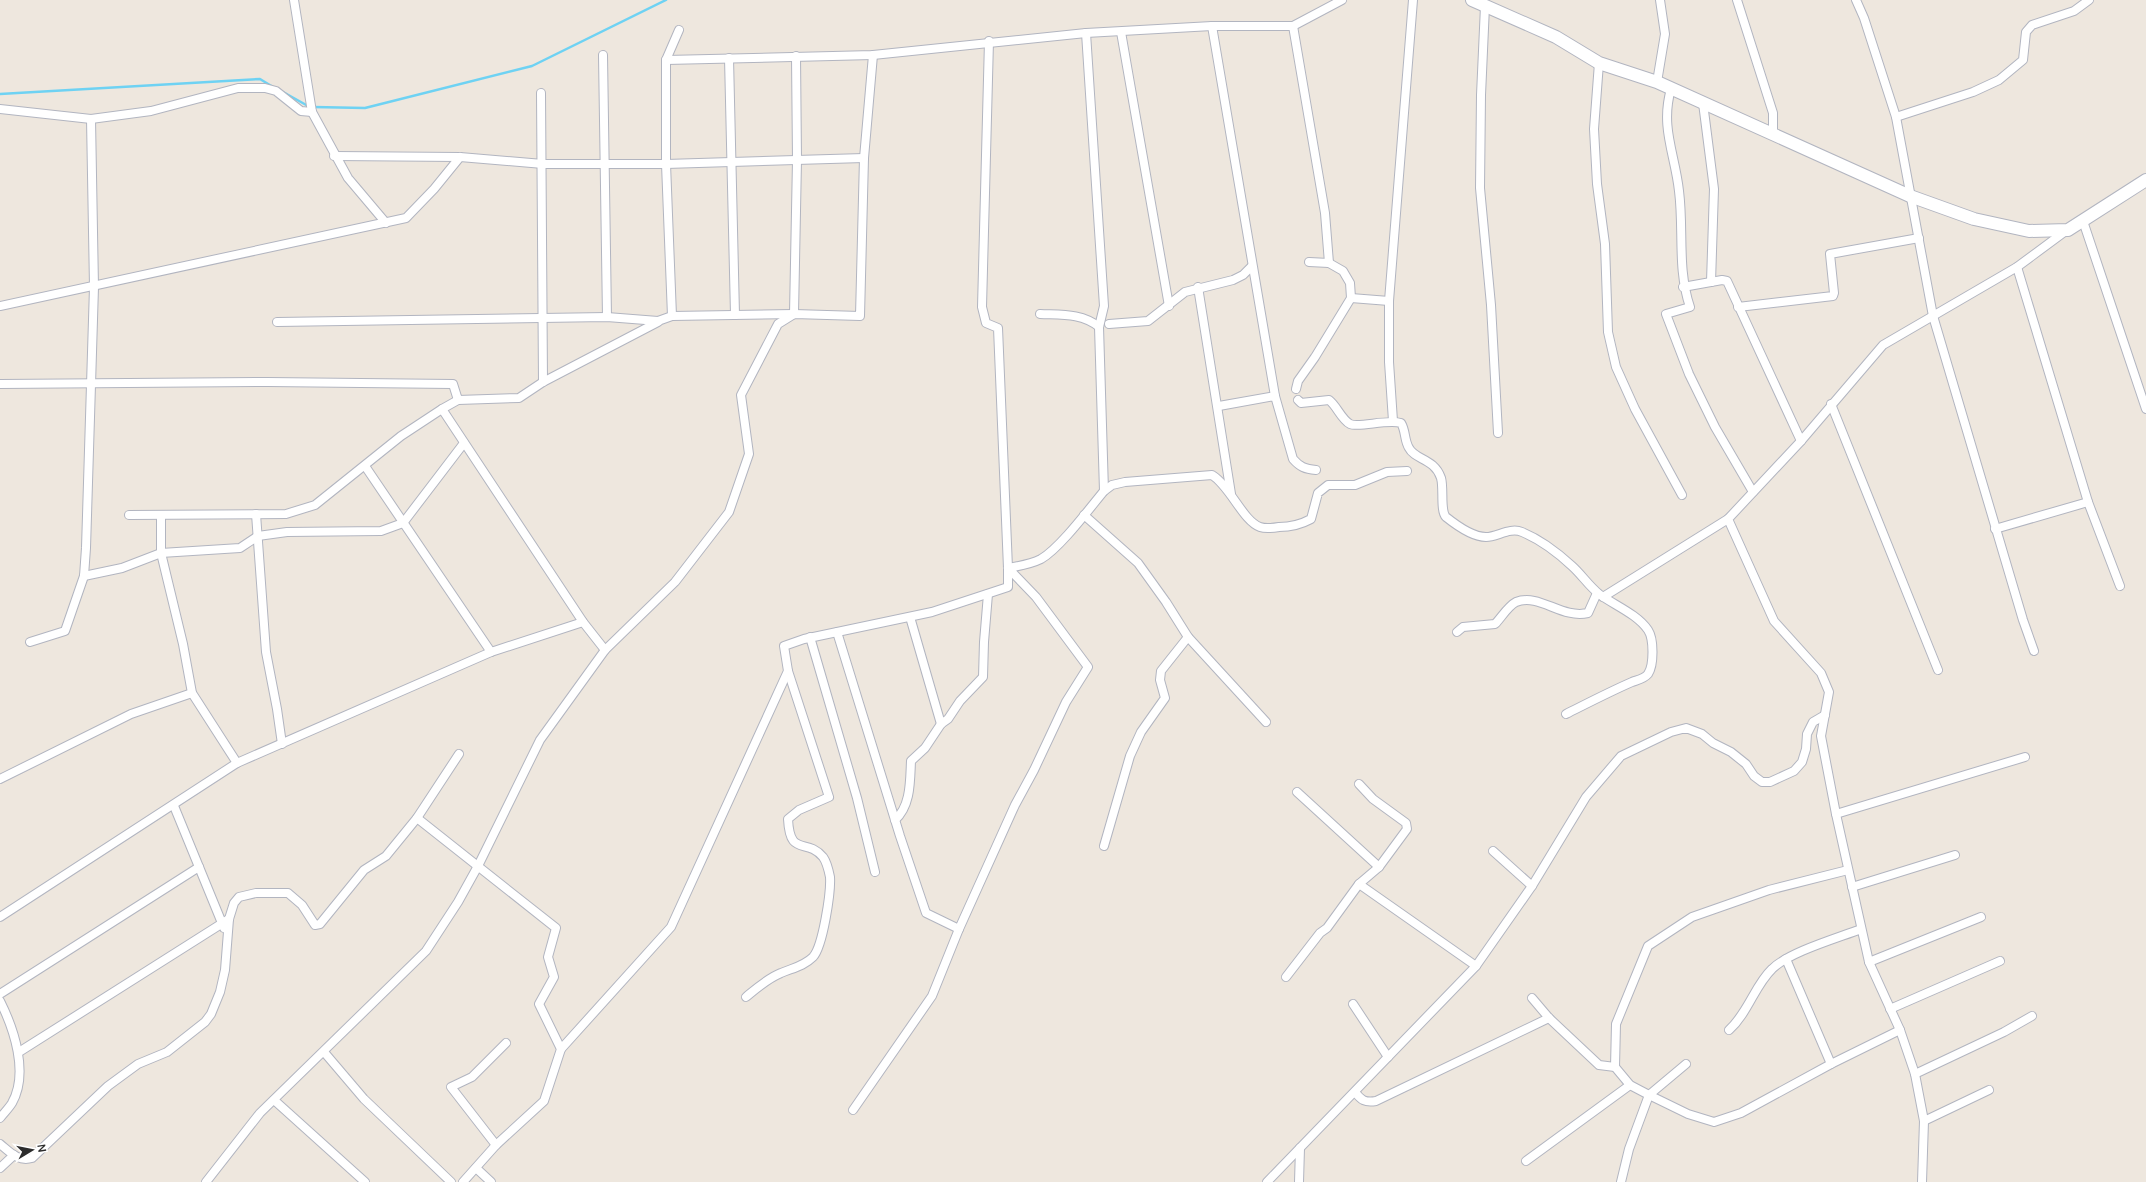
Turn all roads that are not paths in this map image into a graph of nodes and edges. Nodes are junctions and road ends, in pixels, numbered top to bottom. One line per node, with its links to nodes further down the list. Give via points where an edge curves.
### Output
1 (294, 0): 27 (street)
2 (1342, 0): 11 (street)
3 (1412, 0): 54 (street)
4 (1472, 0): 9 (street)
5 (1660, 0): 22 (street, via 1666,34)
6 (1737, 0): 30 (street, via 1773,113)
7 (1856, 0): 28 (street)
8 (2089, 0): 28 (street, via 2074,11 2032,25 2026,32 2023,60 1999,80 1973,92)
9 (1485, 6): 21 (street, via 1556,36); 81 (street, via 1480,188 1491,305)
10 (1212, 26): 11 (street); 13 (street); 47 (street)
11 (1293, 26): 46 (street, via 1320,176)
12 (679, 30): 20 (street)
13 (1121, 32): 14 (street); 56 (street)
14 (1086, 33): 15 (street); 68 (street, via 1104,306)
15 (989, 41): 17 (street); 101 (street, via 982,307 986,323 998,328)
16 (603, 55): 36 (street)
17 (872, 55): 18 (street); 33 (street)
18 (796, 56): 19 (street); 34 (street)
19 (729, 58): 20 (street); 35 (street)
20 (666, 60): 38 (street)
21 (1599, 63): 22 (street); 90 (street, via 1594,129 1605,244 1608,332 1616,367)
22 (1657, 82): 23 (street)
23 (1671, 89): 25 (street); 51 (street, via 1666,104 1666,121 1679,191)
24 (541, 92): 37 (street)
25 (1703, 103): 30 (street); 49 (street, via 1714,189)
26 (0, 109): 29 (street)
27 (312, 112): 29 (street, via 301,111 272,88 238,88 151,111); 31 (street)
28 (1896, 117): 40 (street)
29 (91, 119): 50 (street)
30 (1773, 134): 40 (street)
31 (334, 156): 32 (street); 42 (street, via 348,178)
32 (460, 157): 37 (street); 42 (street, via 406,218)
33 (864, 158): 34 (street); 58 (street, via 860,316)
34 (796, 160): 35 (street); 58 (street)
35 (731, 162): 38 (street); 60 (street)
36 (604, 163): 37 (street); 38 (street); 63 (street)
37 (543, 164): 64 (street)
38 (666, 164): 61 (street)
39 (2146, 180): 41 (street)
40 (1910, 196): 43 (street, via 1974,219 2029,231); 44 (street)
41 (2083, 221): 43 (street); 79 (street)
42 (386, 223): 50 (street)
43 (2068, 230): 48 (street)
44 (1919, 238): 57 (street, via 1830,254 1833,296); 62 (street)
45 (1309, 262): 46 (street)
46 (1329, 263): 53 (street, via 1348,276)
47 (1252, 266): 52 (street, via 1233,280); 73 (street)
48 (2017, 267): 62 (street); 91 (street)
49 (1711, 282): 51 (street); 57 (street, via 1725,279)
50 (94, 287): 55 (street); 71 (street)
51 (1683, 287): 88 (street, via 1690,308 1666,314 1692,380 1715,427)
52 (1198, 288): 56 (street, via 1185,292); 77 (street)
53 (1351, 298): 54 (street); 72 (street, via 1316,358 1298,381)
54 (1389, 301): 80 (street, via 1389,362)
55 (0, 306)
56 (1169, 306): 67 (street, via 1142,323)
57 (1738, 307): 82 (street)
58 (794, 314): 60 (street); 113 (street, via 778,324 741,396 750,454 729,512 675,582)
59 (1040, 314): 68 (street, via 1080,316)
60 (735, 315): 61 (street)
61 (672, 316): 65 (street)
62 (1933, 316): 76 (street, via 1883,344); 98 (street)
63 (607, 317): 64 (street); 65 (street)
64 (542, 318): 66 (street); 69 (street)
65 (658, 321): 69 (street)
66 (277, 322)
67 (1109, 324)
68 (1099, 327): 87 (street)
69 (544, 382): 74 (street, via 519,398)
70 (0, 384): 71 (street)
71 (91, 384): 74 (street, via 453,384); 102 (street)
72 (1296, 389)
73 (1275, 396): 77 (street); 85 (street, via 1293,459 1306,469)
74 (458, 400): 78 (street)
75 (1298, 400): 80 (street, via 1301,403 1329,400 1347,421 1354,425)
76 (1831, 404): 82 (street); 116 (street)
77 (1219, 406): 89 (street)
78 (442, 409): 83 (street); 84 (street, via 401,436)
79 (2146, 409)
80 (1393, 421): 105 (street, via 1401,422 1405,429 1408,448 1436,469 1443,489 1445,516 1473,534 1486,537 1520,531 1571,565)
81 (1498, 433)
82 (1801, 441): 88 (street)
83 (464, 443): 97 (street); 107 (street)
84 (365, 466): 92 (street, via 315,504 286,514); 97 (street)
85 (1316, 470)
86 (1407, 471): 89 (street, via 1387,472 1356,485 1328,485 1318,493 1311,519 1294,526 1257,526)
87 (1104, 491): 89 (street, via 1112,485 1125,482 1212,475 1221,481); 95 (street)
88 (1753, 492): 96 (street)
89 (1232, 495)
90 (1682, 495)
91 (2088, 502): 98 (street); 103 (street)
92 (256, 514): 94 (street); 99 (street)
93 (129, 515): 94 (street)
94 (161, 515): 100 (street)
95 (1084, 515): 101 (street, via 1042,558 1030,564); 111 (street, via 1138,563)
96 (1728, 519): 105 (street); 120 (street, via 1774,621 1821,673 1829,692)
97 (403, 523): 99 (street, via 381,531 287,532); 115 (street)
98 (1995, 529): 114 (street)
99 (258, 536): 100 (street, via 240,548); 123 (street, via 266,652)
100 (161, 553): 102 (street, via 122,568); 118 (street)
101 (1008, 568): 104 (street, via 1008,587); 148 (street, via 1036,597 1088,667 1050,734)
102 (84, 576): 112 (street, via 65,631)
103 (2120, 586)
104 (988, 594): 106 (street); 122 (street, via 984,677)
105 (1600, 595): 109 (street, via 1588,613 1568,614 1528,600 1515,602 1495,624 1463,627); 119 (street, via 1648,630 1652,644 1648,673 1645,677)
106 (910, 617): 108 (street); 122 (street)
107 (583, 622): 113 (street); 115 (street)
108 (837, 632): 110 (street); 133 (street)
109 (1457, 632)
110 (810, 637): 117 (street, via 784,646); 141 (street, via 857,798)
111 (1188, 637): 121 (street); 134 (street, via 1161,671 1160,680 1165,698 1141,732 1130,756)
112 (30, 642)
113 (605, 650): 137 (street, via 540,740)
114 (2034, 651)
115 (491, 652): 123 (street)
116 (1938, 670)
117 (788, 671): 156 (street, via 829,797 800,810 788,819 788,835 797,845 808,847 823,857 830,876 825,922 814,956 802,966 767,980); 166 (street, via 671,927)
118 (192, 693): 126 (street); 127 (street, via 132,714)
119 (1566, 714)
120 (1825, 715): 131 (street, via 1821,736); 143 (street, via 1813,722 1810,728 1802,762 1794,771 1770,782 1762,782 1731,752 1702,734 1686,728 1671,732 1621,756 1586,797)
121 (1266, 722)
122 (941, 724): 133 (street, via 925,748 911,761 909,793 902,814)
123 (282, 744): 126 (street)
124 (459, 754): 132 (street)
125 (2025, 757): 131 (street)
126 (238, 763): 130 (street)
127 (0, 779)
128 (1359, 784): 138 (street, via 1372,799 1408,826)
129 (1297, 792): 138 (street)
130 (174, 806): 139 (street); 145 (street)
131 (1836, 814): 140 (street)
132 (417, 818): 137 (street); 147 (street, via 386,856 364,870 317,926 293,895 283,891 240,897 234,903)
133 (895, 820): 148 (street, via 926,913)
134 (1104, 846)
135 (1492, 852): 143 (street)
136 (1955, 855): 144 (street)
137 (478, 866): 166 (street, via 556,928 548,957 554,977 539,1004); 168 (street, via 426,950)
138 (1379, 866): 142 (street)
139 (199, 867): 147 (street); 155 (street)
140 (1848, 870): 144 (street); 172 (street, via 1769,890 1692,917 1648,946 1616,1024)
141 (875, 872)
142 (1359, 884): 153 (street); 154 (street)
143 (1532, 886): 153 (street)
144 (1852, 887): 149 (street)
145 (0, 917)
146 (1981, 917): 152 (street)
147 (226, 921): 167 (street); 185 (street, via 228,936 225,970 220,992 205,1022 167,1052 138,1064 108,1086 32,1158 25,1160)
148 (959, 929): 179 (street, via 932,996)
149 (1861, 929): 150 (street); 152 (street)
150 (1786, 959): 163 (street, via 1771,970); 171 (street)
151 (2000, 961): 160 (street)
152 (1869, 962): 160 (street)
153 (1476, 966): 169 (street)
154 (1286, 977)
155 (0, 994)
156 (746, 997)
157 (1532, 998): 162 (street)
158 (0, 1001): 167 (street, via 10,1021)
159 (1353, 1004): 169 (street)
160 (1890, 1009): 164 (street)
161 (2032, 1016): 173 (street)
162 (1549, 1018): 172 (street, via 1599,1065); 176 (street, via 1376,1101 1368,1103 1361,1100)
163 (1729, 1030)
164 (1900, 1030): 171 (street); 173 (street)
165 (506, 1042): 183 (street, via 472,1077 451,1088)
166 (560, 1049): 183 (street, via 544,1101)
167 (19, 1052): 180 (street, via 18,1086 12,1102)
168 (324, 1052): 178 (street); 191 (street, via 364,1099)
169 (1388, 1057): 176 (street)
170 (1686, 1064): 177 (street)
171 (1831, 1064): 177 (street, via 1741,1112 1714,1122 1688,1114)
172 (1615, 1067): 174 (street)
173 (1915, 1074): 181 (street)
174 (1630, 1085): 177 (street); 186 (street)
175 (1989, 1090): 181 (street)
176 (1355, 1092): 184 (street)
177 (1649, 1095): 196 (street, via 1631,1143)
178 (274, 1100): 189 (street, via 260,1113); 190 (street)
179 (853, 1110)
180 (0, 1118)
181 (1924, 1121): 197 (street)
182 (0, 1144): 185 (street)
183 (496, 1145): 188 (street)
184 (1300, 1148): 194 (street); 195 (street)
185 (14, 1155): 187 (street)
186 (1526, 1161)
187 (0, 1168)
188 (476, 1168): 192 (street); 193 (street)
189 (206, 1182)
190 (365, 1182)
191 (451, 1182)
192 (463, 1182)
193 (492, 1182)
194 (1267, 1182)
195 (1299, 1182)
196 (1621, 1182)
197 (1922, 1182)

